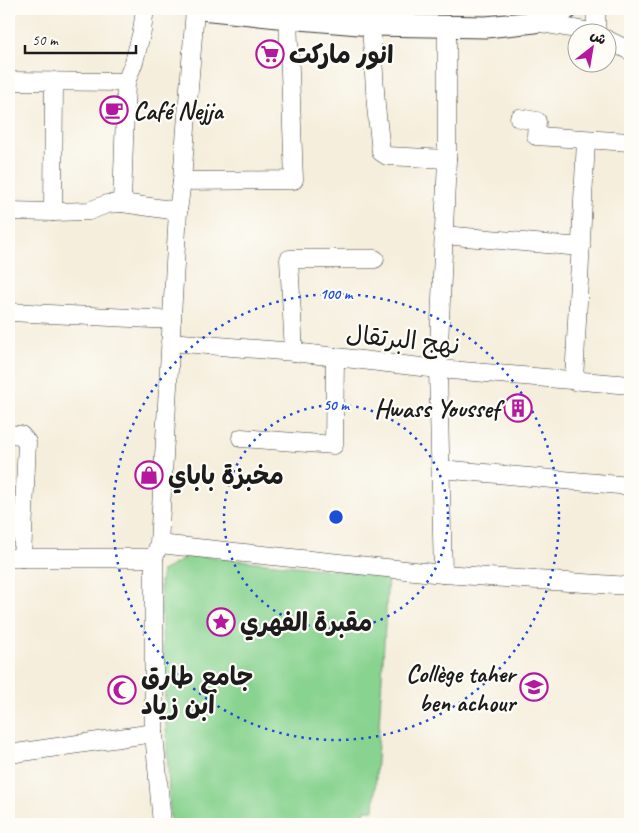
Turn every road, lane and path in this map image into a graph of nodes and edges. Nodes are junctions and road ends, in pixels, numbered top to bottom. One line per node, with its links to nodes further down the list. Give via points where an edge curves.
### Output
1 (145, 9): 17 (street, via 134,62)
2 (195, 9): 22 (street)
3 (201, 9): 7 (street)
4 (566, 9): 8 (street)
5 (596, 9): 9 (street)
6 (406, 17): 10 (street); 11 (street)
7 (288, 18): 10 (street); 22 (street, via 294,180)
8 (535, 22): 11 (street, via 486,27); 12 (street)
9 (595, 22)
10 (371, 25): 21 (street, via 381,152 386,156)
11 (447, 26): 21 (street)
12 (566, 27)
13 (616, 44): 14 (street)
14 (630, 51)
15 (9, 81): 16 (street)
16 (54, 82): 17 (street); 26 (street)
17 (126, 82): 23 (street)
18 (519, 118): 19 (street, via 537,121 536,136)
19 (586, 140): 20 (street); 28 (street)
20 (630, 142)
21 (446, 159): 27 (street)
22 (182, 181): 25 (street)
23 (122, 203): 25 (street); 26 (street, via 107,204 89,211)
24 (9, 211): 26 (street)
25 (178, 211): 31 (street)
26 (53, 212)
27 (443, 235): 28 (street); 35 (street)
28 (581, 247): 36 (street)
29 (375, 259): 33 (street, via 289,259)
30 (9, 312): 31 (street)
31 (172, 320): 32 (street)
32 (170, 342): 33 (street, نهج البرتقال); 42 (street)
33 (294, 352): 34 (street, نهج البرتقال)
34 (334, 357): 35 (street, نهج البرتقال); 39 (street, via 334,444)
35 (438, 369): 36 (street, نهج البرتقال); 40 (street)
36 (574, 381): 37 (street, نهج البرتقال)
37 (630, 385)
38 (9, 434): 43 (street, via 21,435 26,442)
39 (241, 438)
40 (441, 470): 41 (street); 44 (street)
41 (630, 486)
42 (157, 551): 43 (street); 44 (street); 46 (street)
43 (16, 558)
44 (443, 574): 45 (street)
45 (630, 586)
46 (154, 733): 47 (street); 48 (street)
47 (9, 754)
48 (162, 824)

